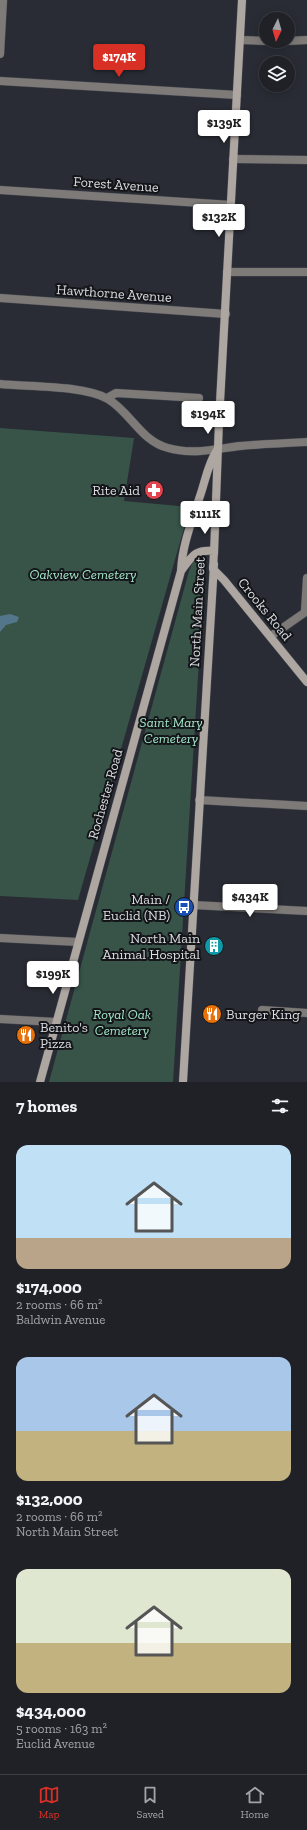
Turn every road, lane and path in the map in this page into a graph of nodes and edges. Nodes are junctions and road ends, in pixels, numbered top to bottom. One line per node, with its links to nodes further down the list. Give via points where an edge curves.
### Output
1 (3, 0): 7 (street)
2 (242, 0): 3 (main road, North Main Street)
3 (240, 40): 5 (street); 9 (main road, North Main Street)
4 (307, 40): 6 (street)
5 (259, 41)
6 (295, 41)
7 (0, 54)
8 (0, 80): 9 (street)
9 (236, 95): 10 (main road, North Main Street)
10 (233, 159): 11 (street); 13 (main road, North Main Street)
11 (307, 160)
12 (0, 190): 13 (street, Forest Avenue)
13 (231, 205): 14 (main road, North Main Street)
14 (227, 272): 15 (street); 17 (main road, North Main Street)
15 (307, 272)
16 (0, 298): 17 (street, Hawthorne Avenue)
17 (226, 314): 22 (main road, North Main Street)
18 (0, 384): 19 (street, via 78,390)
19 (107, 398): 20 (street, via 116,393); 22 (street, via 134,422 145,436 159,446 196,452)
20 (199, 398)
21 (307, 442): 22 (street)
22 (218, 449): 23 (main road, North Main Street); 25 (main road, via 209,463 181,562)
23 (214, 551): 24 (main road); 25 (main road, Rochester Road, via 202,550 194,554)
24 (213, 569): 28 (main road, Crooks Road); 30 (main road, North Main Street)
25 (181, 571): 35 (main road, Rochester Road)
26 (307, 578): 27 (street)
27 (306, 611): 28 (street)
28 (271, 636): 29 (main road, Crooks Road)
29 (307, 682)
30 (199, 800): 31 (street); 32 (main road, North Main Street)
31 (307, 806)
32 (193, 905): 33 (street); 41 (main road, North Main Street)
33 (307, 911)
34 (0, 938): 35 (street)
35 (78, 942): 39 (main road, Rochester Road)
36 (262, 1010): 37 (street)
37 (307, 1013)
38 (0, 1019): 39 (street)
39 (56, 1022): 40 (main road, Rochester Road)
40 (40, 1082)
41 (183, 1082)

